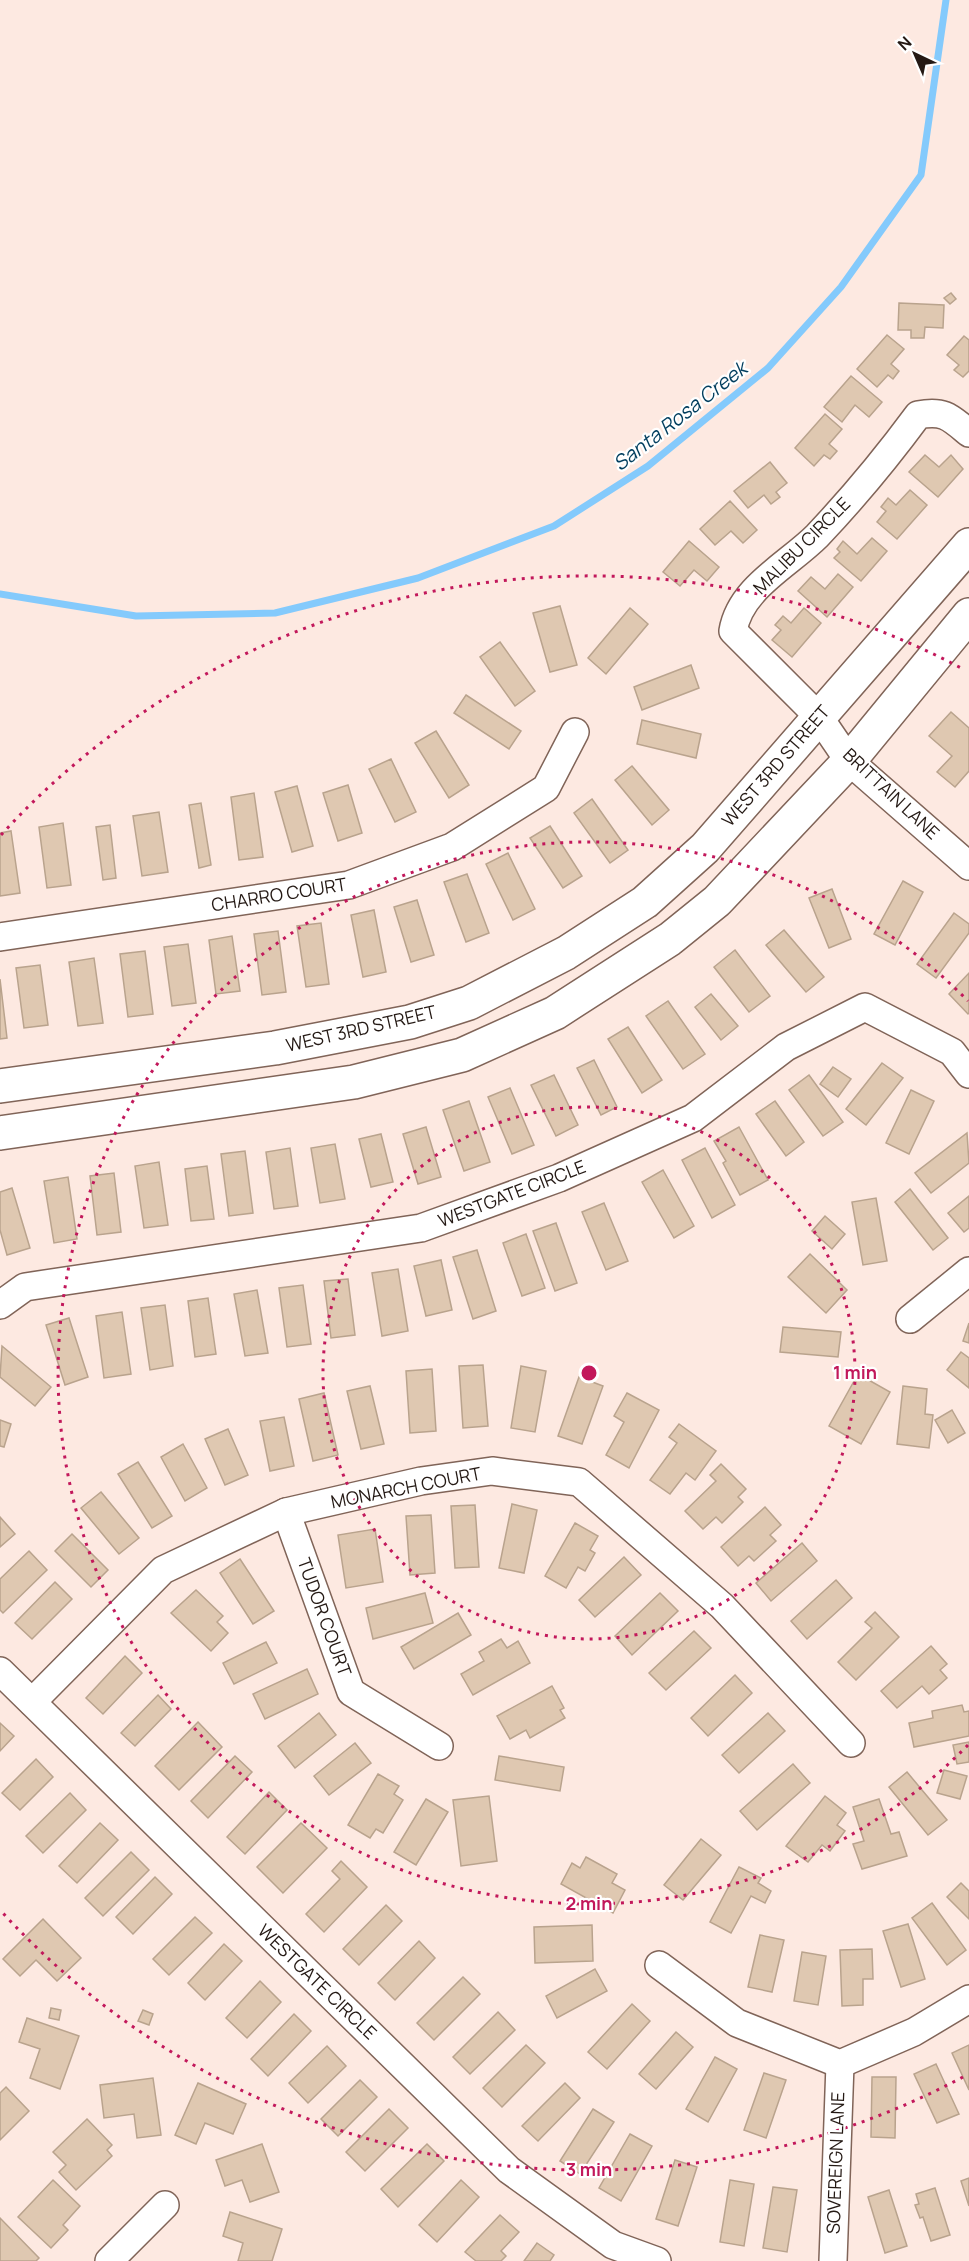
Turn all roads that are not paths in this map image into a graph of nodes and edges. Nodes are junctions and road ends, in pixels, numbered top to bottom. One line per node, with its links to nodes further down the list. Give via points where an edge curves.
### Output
1 (969, 433): 4 (street, MALIBU CIRCLE, via 943,414 918,415 887,457 816,537 773,573 736,615 734,631)
2 (969, 545): 4 (main road, WEST 3RD STREET)
3 (969, 615): 6 (main road)
4 (819, 717): 6 (street, BRITTAIN LANE); 10 (main road, WEST 3RD STREET, via 705,848 645,902 566,953 469,1003 410,1022 316,1041)
5 (575, 732): 8 (street, CHARRO COURT, via 546,788 452,847 349,885)
6 (849, 761): 7 (street, BRITTAIN LANE); 11 (main road, via 717,902 622,972 514,1033 462,1055 354,1082)
7 (969, 866)
8 (0, 937)
9 (969, 1074): 13 (street, WESTGATE CIRCLE, via 952,1052 865,1007 786,1047 693,1118 559,1178 421,1228 26,1287)
10 (0, 1086)
11 (0, 1133)
12 (969, 1271): 14 (street)
13 (0, 1305)
14 (910, 1319)
15 (286, 1512): 17 (street, MONARCH COURT, via 163,1570); 18 (street, MONARCH COURT, via 421,1481 492,1471 579,1482 722,1606); 19 (street, TUDOR COURT, via 351,1692)
16 (0, 1671): 17 (street, WESTGATE CIRCLE)
17 (32, 1702): 25 (street, WESTGATE CIRCLE, via 509,2170 613,2245)
18 (851, 1743)
19 (439, 1746)
20 (659, 1965): 22 (street, via 737,2023)
21 (969, 1999): 22 (street, via 914,2032)
22 (840, 2064): 26 (street, SOVEREIGN LANE)
23 (165, 2205): 24 (street)
24 (109, 2261)
25 (657, 2261)
26 (833, 2261)

